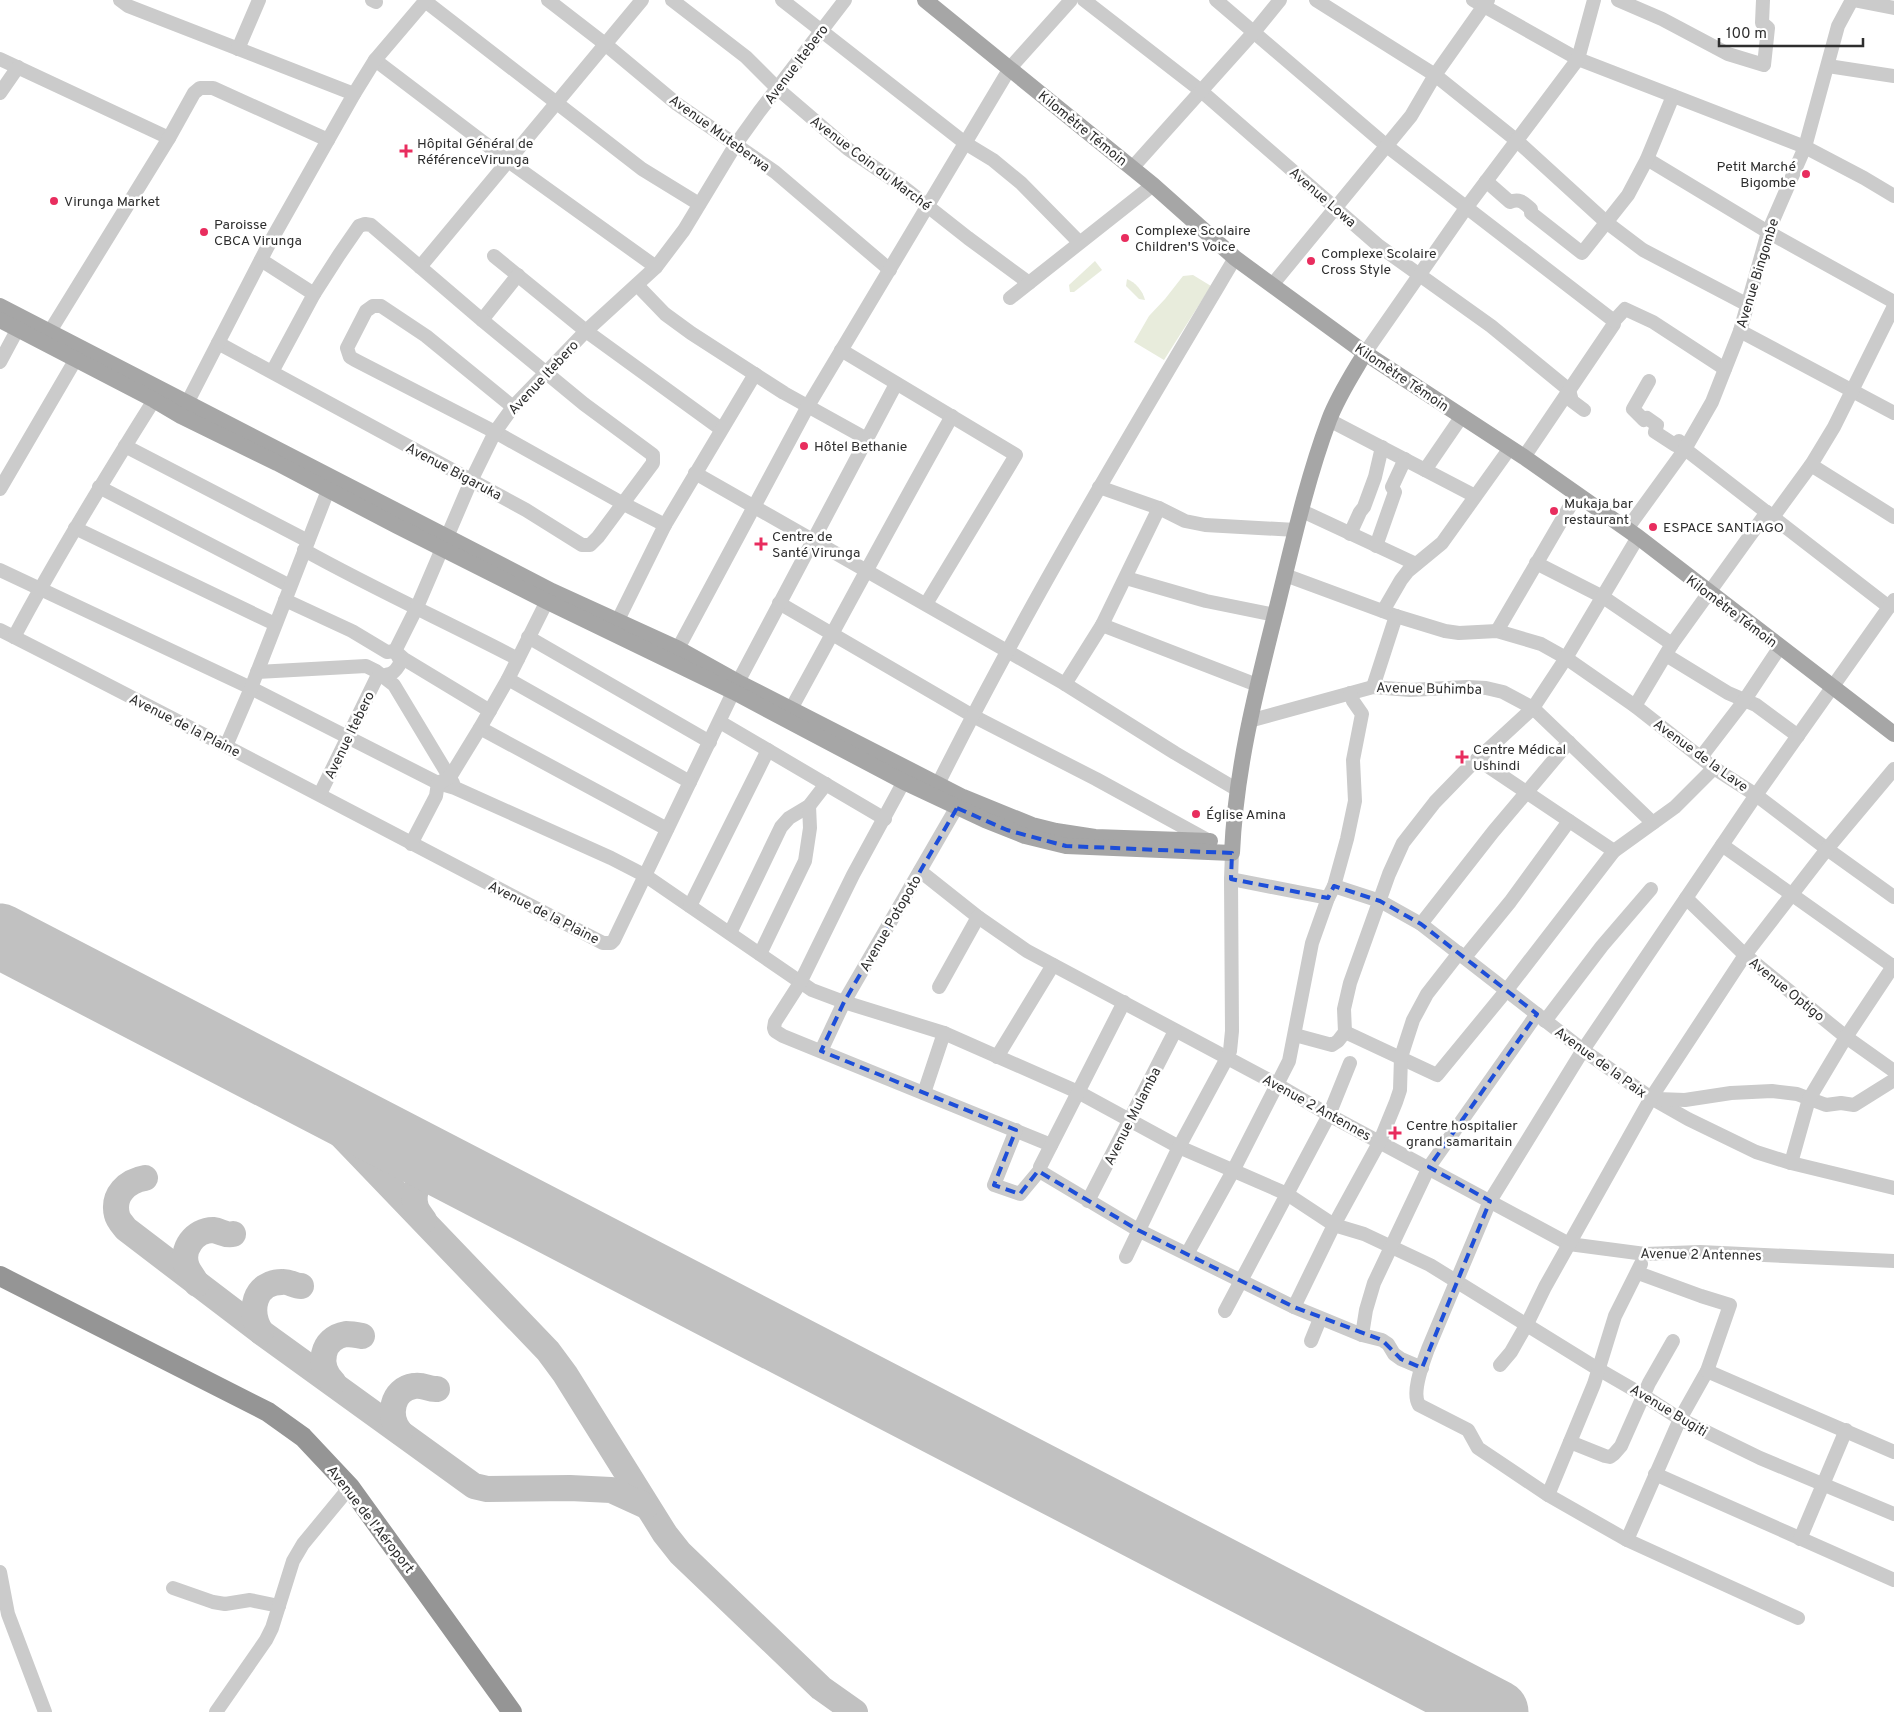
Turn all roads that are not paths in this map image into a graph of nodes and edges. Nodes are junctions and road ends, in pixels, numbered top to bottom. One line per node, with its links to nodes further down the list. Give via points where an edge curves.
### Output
1 (260, 0): 24 (street)
2 (548, 0): 23 (street, Avenue Muteberwa)
3 (642, 0): 23 (street)
4 (672, 0): 33 (street, Avenue Coin du Marché, via 746,57)
5 (782, 0): 21 (street)
6 (844, 0): 21 (street, Avenue Itebero)
7 (925, 0): 30 (main road, Kilomètre Témoin)
8 (1071, 0): 30 (street)
9 (1084, 0): 34 (street, Avenue Lowa)
10 (1216, 0): 22 (street)
11 (1280, 0): 22 (street)
12 (1316, 0): 31 (street)
13 (1594, 0): 26 (street)
14 (1618, 0): 15 (street, via 1659,17 1728,54 1764,65 1768,28 1762,22)
15 (1763, 0)
16 (1852, 0): 20 (street); 28 (street, Avenue Bingombe, via 1838,26)
17 (426, 1): 27 (street); 38 (street)
18 (126, 2): 24 (street)
19 (1481, 2): 26 (street); 31 (street)
20 (1894, 8)
21 (821, 31): 33 (street, Avenue Itebero); 42 (street)
22 (1254, 32): 34 (street); 44 (street)
23 (605, 44): 38 (street); 43 (street, Avenue Muteberwa, via 677,104)
24 (238, 49): 36 (street)
25 (0, 58): 29 (street)
26 (1578, 59): 37 (street); 41 (street)
27 (375, 60): 36 (street); 47 (street)
28 (1828, 66): 32 (street); 45 (street, Avenue Bingombe)
29 (18, 67): 35 (street); 39 (street)
30 (1010, 68): 42 (street); 48 (main road, Kilomètre Témoin)
31 (1435, 75): 41 (street); 44 (street)
32 (1894, 76)
33 (778, 89): 43 (street, Avenue Itebero); 53 (street, Avenue Coin du Marché, via 848,149)
34 (1200, 90): 48 (street); 55 (street, Avenue Lowa)
35 (0, 93)
36 (354, 94): 40 (street)
37 (1673, 96): 45 (street); 46 (street)
38 (557, 103): 47 (street); 52 (street, via 642,168)
39 (169, 138): 40 (street, via 194,93 206,86); 82 (street)
40 (328, 140): 61 (street)
41 (1516, 140): 49 (street); 56 (street)
42 (965, 143): 53 (street); 58 (street, via 993,160 1020,183)
43 (736, 144): 52 (street, Avenue Itebero); 64 (street, Avenue Muteberwa, via 805,196)
44 (1388, 147): 54 (street); 55 (street)
45 (1805, 147): 51 (street); 57 (street, Avenue Bingombe)
46 (1647, 159): 56 (street, via 1626,198); 57 (street)
47 (508, 161): 62 (street); 63 (street)
48 (1132, 168): 50 (main road, Kilomètre Témoin)
49 (1486, 181): 54 (street); 56 (street, via 1510,202 1521,201 1531,209 1531,213 1582,253)
50 (1153, 185): 58 (street); 60 (main road, Kilomètre Témoin)
51 (1894, 196)
52 (699, 204): 63 (street, Avenue Itebero)
53 (927, 206): 64 (street); 67 (street, Avenue Coin du Marché)
54 (1466, 208): 65 (street); 78 (street)
55 (1336, 209): 65 (street, Avenue Lowa, via 1379,246); 69 (street)
56 (1606, 222): 73 (street, via 1643,250)
57 (1768, 232): 72 (street); 73 (street, Avenue Bingombe)
58 (1080, 242): 67 (street)
59 (494, 256): 66 (street)
60 (1235, 258): 69 (main road, Kilomètre Témoin); 119 (street)
61 (261, 260): 70 (street); 83 (street)
62 (420, 267): 70 (street, via 371,225 365,224 359,226); 77 (street)
63 (656, 267): 68 (street, Avenue Itebero)
64 (890, 270): 84 (street)
65 (1419, 274): 85 (street); 94 (street, Avenue Lowa, via 1491,326)
66 (518, 275): 77 (street); 80 (street)
67 (1029, 283): 71 (street)
68 (637, 285): 80 (street, Avenue Itebero); 91 (street, via 674,321)
69 (1272, 285): 85 (main road, Kilomètre Témoin)
70 (314, 294): 89 (street)
71 (1010, 298)
72 (1894, 302)
73 (1746, 304): 81 (street, Avenue Bingombe)
74 (0, 306): 79 (main road)
75 (1894, 306): 95 (street)
76 (0, 320): 79 (main road)
77 (482, 320): 90 (street)
78 (1614, 321): 88 (street, via 1625,309 1653,322); 94 (street)
79 (21, 324): 82 (main road); 87 (street)
80 (586, 331): 90 (street, Avenue Itebero); 105 (street)
81 (1740, 331): 88 (street, Avenue Bingombe); 95 (street)
82 (46, 338): 86 (main road)
83 (218, 343): 89 (street, Avenue Bigaruka); 99 (street)
84 (841, 350): 93 (street); 97 (street)
85 (1365, 353): 103 (main road, Kilomètre Témoin); 104 (main road)
86 (79, 354): 96 (main road); 121 (street)
87 (0, 362)
88 (1725, 369): 111 (street, Avenue Bingombe, via 1712,402)
89 (272, 372): 117 (street, Avenue Bigaruka)
90 (547, 373): 98 (street, Avenue Itebero); 124 (street, Avenue Bigaruka, via 653,455 652,463)
91 (755, 374): 97 (street); 105 (street)
92 (1649, 381): 111 (street, via 1632,409 1644,420 1647,418 1657,425 1656,432 1675,445 1679,441)
93 (896, 384): 102 (street); 107 (street, Avenue de la Plaine)
94 (1569, 390): 100 (street, Avenue Lowa, via 1572,401); 112 (street)
95 (1853, 390): 101 (street); 114 (street)
96 (156, 394): 99 (main road); 108 (street)
97 (808, 406): 107 (street); 125 (street)
98 (513, 407): 106 (street, Avenue Itebero); 106 (street, via 390,311 373,306 366,311 348,348 350,357)
99 (184, 409): 118 (main road, via 276,463)
100 (1584, 410)
101 (1894, 413)
102 (952, 416): 142 (street); 152 (street, via 1016,455)
103 (1462, 416): 110 (main road, Kilomètre Témoin); 115 (street)
104 (1329, 420): 109 (street); 127 (main road)
105 (721, 430): 116 (street)
106 (495, 432): 117 (street, Avenue Itebero); 124 (street)
107 (867, 439): 135 (street, Avenue de la Plaine)
108 (125, 446): 120 (street); 137 (street)
109 (1382, 447): 113 (street); 134 (street, via 1364,506)
110 (1510, 448): 112 (main road, Kilomètre Témoin); 123 (street)
111 (1686, 449): 128 (street); 133 (street, Avenue Bingombe)
112 (1524, 457): 122 (main road, Kilomètre Témoin)
113 (1405, 459): 115 (street); 138 (street, via 1392,487 1395,492)
114 (1811, 466): 128 (street); 129 (street)
115 (1425, 470): 123 (street)
116 (695, 473): 125 (street); 130 (street)
117 (471, 481): 124 (street, Avenue Bigaruka, via 586,546 590,546); 136 (street, Avenue Itebero)
118 (330, 484): 136 (main road); 137 (street)
119 (1099, 487): 126 (street); 168 (street)
120 (99, 488): 131 (street); 145 (street)
121 (0, 489)
122 (1577, 494): 133 (main road, Kilomètre Témoin); 140 (street)
123 (1475, 496): 139 (street, via 1442,542)
124 (622, 503): 130 (street)
125 (754, 507): 135 (street); 169 (street)
126 (1159, 508): 132 (street, via 1186,521 1205,525); 144 (street)
127 (1302, 511): 132 (main road); 134 (street)
128 (1770, 515): 147 (street); 154 (street)
129 (1894, 517)
130 (665, 525): 157 (street)
131 (75, 528): 146 (street); 158 (street)
132 (1296, 530): 143 (main road)
133 (1632, 533): 147 (main road, Kilomètre Témoin); 149 (street, Avenue Bingombe)
134 (1350, 534): 138 (street)
135 (813, 541): 142 (street); 151 (street, Avenue de la Plaine)
136 (444, 542): 148 (main road); 153 (street, Avenue Itebero)
137 (306, 545): 145 (street); 153 (street, via 362,582)
138 (1376, 546): 139 (street)
139 (1416, 564): 155 (street, via 1401,580)
140 (1536, 564): 149 (street); 161 (street)
141 (0, 570): 146 (street, Avenue Bugiti)
142 (867, 571): 152 (street); 162 (street)
143 (1285, 574): 155 (street, Avenue de la Lave); 156 (main road)
144 (1126, 578): 156 (street); 159 (street)
145 (290, 586): 150 (street)
146 (39, 589): 163 (street); 180 (street, Avenue Bugiti)
147 (1709, 593): 165 (main road, Kilomètre Témoin); 166 (street)
148 (549, 596): 157 (main road); 164 (street); 169 (main road)
149 (1603, 597): 166 (street); 170 (street, Avenue Bingombe)
150 (285, 600): 158 (street); 167 (street)
151 (779, 603): 162 (street); 178 (street, Avenue de la Plaine)
152 (926, 604): 168 (street)
153 (417, 608): 167 (street, Avenue Itebero); 171 (street)
154 (1891, 610): 177 (street)
155 (1390, 613): 161 (street, Avenue de la Lave, via 1452,632); 179 (street)
156 (1275, 615): 176 (main road)
157 (618, 620): 169 (main road)
158 (275, 624): 172 (street)
159 (1102, 625): 175 (street); 176 (street)
160 (0, 630): 163 (street, Avenue de la Plaine)
161 (1497, 631): 170 (street, Avenue de la Lave, via 1541,644)
162 (831, 633): 185 (street); 187 (street)
163 (14, 637): 196 (street, Avenue de la Plaine)
164 (528, 637): 171 (street); 194 (street)
165 (1780, 647): 177 (main road, Kilomètre Témoin); 182 (street)
166 (1669, 650): 182 (street); 183 (street)
167 (391, 651): 173 (street, Avenue Itebero, via 382,656 376,666); 186 (street)
168 (1008, 652): 175 (street); 187 (street)
169 (674, 655): 178 (main road)
170 (1566, 658): 183 (street, Avenue de la Lave); 184 (street, Avenue Bingombe)
171 (518, 659): 174 (street)
172 (257, 672): 173 (street, via 366,666); 180 (street)
173 (379, 674): 193 (street, Avenue Itebero); 204 (street, via 394,685)
174 (508, 679): 186 (street); 203 (street)
175 (1065, 684): 207 (street)
176 (1257, 685): 188 (main road)
177 (1832, 686): 191 (main road, Kilomètre Témoin); 192 (street)
178 (736, 687): 185 (main road); 189 (street, Avenue de la Plaine); 202 (main road)
179 (1373, 687): 181 (street, Avenue Buhimba); 184 (street, Avenue Buhimba, via 1410,690 1486,688 1503,692)
180 (251, 688): 193 (street, Avenue Bugiti); 196 (street)
181 (1350, 694): 188 (street, Avenue Buhimba); 228 (street, via 1362,717 1353,760 1355,801)
182 (1744, 701): 192 (street, via 1756,705); 198 (street)
183 (1635, 706): 198 (street, Avenue de la Lave)
184 (1533, 708): 195 (street, Avenue Buhimba); 199 (street, Avenue Bingombe)
185 (791, 709): 202 (main road)
186 (490, 711): 190 (street)
187 (973, 716): 206 (street); 218 (street)
188 (1249, 721): 207 (main road)
189 (720, 722): 194 (street, Avenue de la Plaine); 197 (street)
190 (480, 728): 204 (street); 216 (street)
191 (1894, 734)
192 (1798, 736): 210 (street)
193 (347, 737): 204 (street, Avenue Bugiti); 209 (street, Avenue Itebero)
194 (710, 742): 203 (street, Avenue de la Plaine)
195 (1569, 742): 208 (street); 215 (street, Avenue Buhimba)
196 (226, 746): 209 (street, Avenue de la Plaine)
197 (768, 750): 205 (street); 233 (street)
198 (1702, 757): 200 (street, Avenue de la Lave)
199 (1477, 759): 208 (street); 232 (street, Avenue Bingombe, via 1434,802 1403,843)
200 (1714, 768): 210 (street, Avenue de la Lave); 215 (street)
201 (1894, 769): 222 (street)
202 (907, 776): 206 (main road); 211 (main road); 213 (street)
203 (690, 782): 216 (street, Avenue de la Plaine)
204 (448, 783): 219 (street, via 436,796); 225 (street, Avenue Bugiti)
205 (826, 784): 212 (street); 213 (street)
206 (938, 784): 211 (main road)
207 (1236, 789): 221 (main road)
208 (1525, 792): 214 (street); 235 (street)
209 (320, 794): 219 (street, Avenue de la Plaine)
210 (1756, 795): 220 (street); 222 (street, Avenue de la Lave)
211 (960, 802): 217 (main road); 224 (street, Avenue Potopoto)
212 (809, 806): 236 (street, via 781,827); 237 (street, via 810,828 804,861)
213 (885, 819): 242 (street, via 853,875)
214 (1569, 821): 223 (street); 238 (street, via 1510,902)
215 (1654, 823): 223 (street)
216 (667, 829): 225 (street, Avenue de la Plaine)
217 (1066, 839): 218 (main road, via 1094,836); 221 (main road)
218 (1209, 841): 221 (main road)
219 (411, 844): 225 (street, Avenue de la Plaine, via 607,944 614,940)
220 (1722, 844): 229 (street); 231 (street)
221 (1232, 847): 226 (street)
222 (1827, 849): 229 (street); 230 (street, Avenue de la Lave)
223 (1614, 850): 244 (street)
224 (920, 871): 234 (street, Avenue 2 Antennes); 245 (street, Avenue Potopoto)
225 (646, 876): 233 (street, Avenue Bugiti)
226 (1230, 879): 228 (street, Avenue de la Paix); 257 (street, via 1232,1031)
227 (1652, 889): 247 (street)
228 (1331, 892): 232 (street, Avenue de la Paix); 251 (street, via 1312,943)
229 (1792, 895): 239 (street); 241 (street)
230 (1894, 897)
231 (1686, 898): 239 (street, Avenue Optigo); 253 (street)
232 (1380, 902): 235 (street, Avenue de la Paix); 249 (street, Avenue Bingombe, via 1350,983 1344,1009)
233 (690, 906): 236 (street, Avenue Bugiti)
234 (978, 917): 240 (street, Avenue 2 Antennes); 243 (street)
235 (1421, 924): 238 (street, Avenue de la Paix)
236 (730, 933): 237 (street, Avenue Bugiti)
237 (760, 954): 242 (street, Avenue Bugiti)
238 (1462, 955): 244 (street, Avenue de la Paix); 256 (street, via 1427,994 1413,1020)
239 (1745, 955): 252 (street, Avenue Optigo); 264 (street)
240 (1053, 965): 246 (street, Avenue 2 Antennes); 255 (street)
241 (1894, 966): 252 (street)
242 (800, 983): 245 (street, Avenue Bugiti); 254 (street, via 774,1028 783,1036)
243 (939, 987)
244 (1506, 991): 247 (street, Avenue de la Paix); 256 (street, via 1436,1075)
245 (844, 1002): 250 (street, Avenue Bugiti); 254 (street, Avenue Potopoto)
246 (1124, 1002): 248 (street, Avenue 2 Antennes); 262 (street)
247 (1541, 1018): 253 (street, Avenue de la Paix); 273 (street)
248 (1175, 1031): 257 (street, Avenue 2 Antennes); 267 (street, Avenue Mulamba)
249 (1345, 1032): 251 (street, via 1332,1045); 256 (street)
250 (944, 1033): 255 (street, Avenue Bugiti); 263 (street)
251 (1295, 1035): 261 (street, via 1289,1061)
252 (1846, 1037): 259 (street, Avenue Optigo); 265 (street)
253 (1583, 1050): 264 (street, Avenue de la Paix); 279 (street)
254 (821, 1051): 263 (street)
255 (997, 1057): 262 (street, Avenue Bugiti)
256 (1401, 1057): 269 (street, via 1400,1090)
257 (1227, 1058): 261 (street, Avenue 2 Antennes); 271 (street)
258 (1350, 1063): 266 (street)
259 (1894, 1071)
260 (1894, 1080): 265 (street, via 1854,1105 1841,1102 1826,1105)
261 (1278, 1085): 266 (street, Avenue 2 Antennes); 275 (street)
262 (1078, 1092): 267 (street, Avenue Bugiti); 270 (street)
263 (924, 1093): 268 (street)
264 (1651, 1098): 265 (street, via 1685,1100 1772,1091); 272 (street, Avenue de la Paix, via 1720,1136); 282 (street)
265 (1809, 1099): 272 (street)
266 (1330, 1114): 269 (street, Avenue 2 Antennes); 277 (street)
267 (1130, 1120): 271 (street, Avenue Bugiti); 278 (street, Avenue Mulamba)
268 (1016, 1130): 270 (street); 274 (street, via 994,1185 1020,1194)
269 (1380, 1141): 273 (street, Avenue 2 Antennes); 280 (street)
270 (1051, 1145): 274 (street)
271 (1179, 1147): 275 (street, Avenue Bugiti); 281 (street)
272 (1790, 1163): 276 (street, Avenue de la Paix)
273 (1430, 1167): 279 (street, Avenue 2 Antennes); 283 (street)
274 (1040, 1170): 278 (street)
275 (1233, 1171): 277 (street, Avenue Bugiti); 284 (street)
276 (1894, 1188)
277 (1287, 1194): 280 (street, Avenue Bugiti); 290 (street)
278 (1088, 1201): 281 (street)
279 (1490, 1201): 282 (street, Avenue 2 Antennes); 291 (street)
280 (1334, 1225): 283 (street, Avenue Bugiti); 292 (street)
281 (1138, 1230): 284 (street); 286 (street)
282 (1569, 1244): 285 (street, Avenue 2 Antennes); 295 (street)
283 (1392, 1246): 291 (street, Avenue Bugiti); 296 (street, via 1374,1282)
284 (1187, 1254): 290 (street)
285 (1645, 1254): 287 (street, Avenue 2 Antennes, via 1700,1252); 288 (street)
286 (1126, 1258)
287 (1894, 1261)
288 (1638, 1273): 301 (street, via 1615,1316); 302 (street, via 1730,1305)
289 (0, 1276): 310 (highway, Avenue de l'Aéroport, via 268,1412 303,1437)
290 (1241, 1280): 292 (street); 293 (street)
291 (1457, 1280): 295 (street, Avenue Bugiti); 300 (street)
292 (1294, 1307): 294 (street)
293 (1224, 1311)
294 (1320, 1319): 296 (street); 297 (street)
295 (1527, 1324): 299 (street); 301 (street, Avenue Bugiti)
296 (1362, 1335): 300 (street, via 1382,1340 1401,1359)
297 (1311, 1341)
298 (1673, 1341): 303 (street)
299 (1500, 1365)
300 (1422, 1368): 311 (street, via 1416,1396 1419,1405 1468,1430 1478,1448)
301 (1598, 1369): 303 (street, Avenue Bugiti); 306 (street)
302 (1707, 1371): 304 (street); 305 (street)
303 (1643, 1395): 304 (street, Avenue Bugiti); 306 (street, via 1626,1437 1610,1457)
304 (1680, 1420): 308 (street); 309 (street, Avenue Bugiti)
305 (1846, 1430): 307 (street); 309 (street)
306 (1570, 1442): 311 (street)
307 (1894, 1452)
308 (1655, 1474): 313 (street); 314 (street)
309 (1822, 1484): 312 (street, Avenue Bugiti); 313 (street)
310 (350, 1487): 318 (street, via 303,1544 293,1561); 322 (highway, Avenue de l'Aéroport)
311 (1548, 1495): 314 (street)
312 (1894, 1514)
313 (1800, 1539): 316 (street)
314 (1627, 1540): 319 (street)
315 (0, 1572): 320 (street, via 8,1614)
316 (1894, 1580)
317 (173, 1588): 318 (street, via 213,1602 225,1604 250,1600)
318 (280, 1606): 321 (street, via 266,1640)
319 (1798, 1618)
320 (45, 1712)
321 (216, 1712)
322 (512, 1712)

